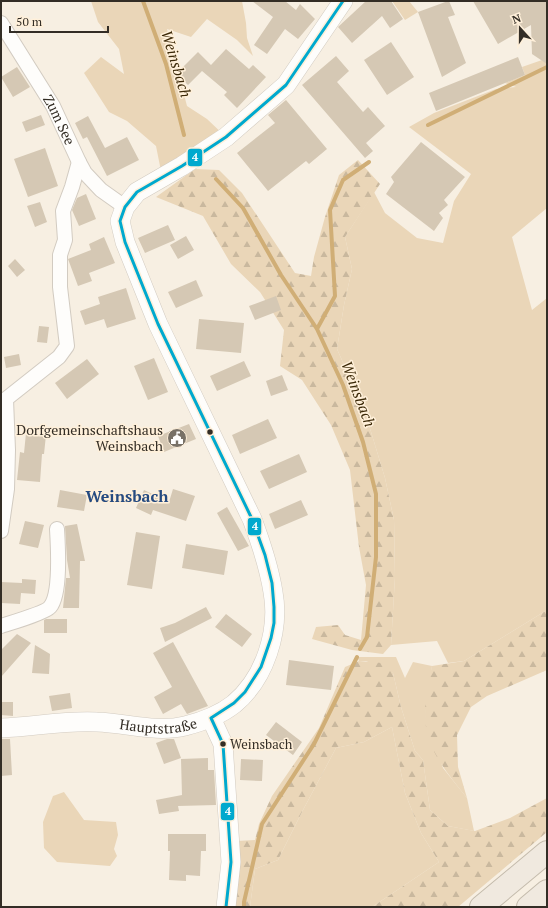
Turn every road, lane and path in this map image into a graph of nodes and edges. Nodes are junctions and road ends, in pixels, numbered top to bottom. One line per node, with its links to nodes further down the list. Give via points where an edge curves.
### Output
1 (343, 1): 4 (street, Hauptstraße, via 286,85 226,137 137,192)
2 (1, 23): 3 (street, Zum See, via 53,106)
3 (79, 162): 4 (street, Zum See, via 85,173 101,190); 6 (street, via 63,210 65,240 60,255 60,287 67,346 59,357 6,399 7,489)
4 (125, 207): 8 (street, Hauptstraße, via 120,221 125,242 158,324 252,519 264,551 274,592 275,620 263,666 250,687 234,704)
5 (57, 529): 7 (street, via 55,598 49,608)
6 (1, 531)
7 (1, 626)
8 (211, 718): 9 (street, Hauptstraße, via 184,726 152,728 98,722 65,722); 12 (street, via 223,744 231,862)
9 (1, 728)
10 (547, 852): 13 (highway)
11 (547, 892): 14 (highway)
12 (226, 907)
13 (481, 907)
14 (528, 907)

